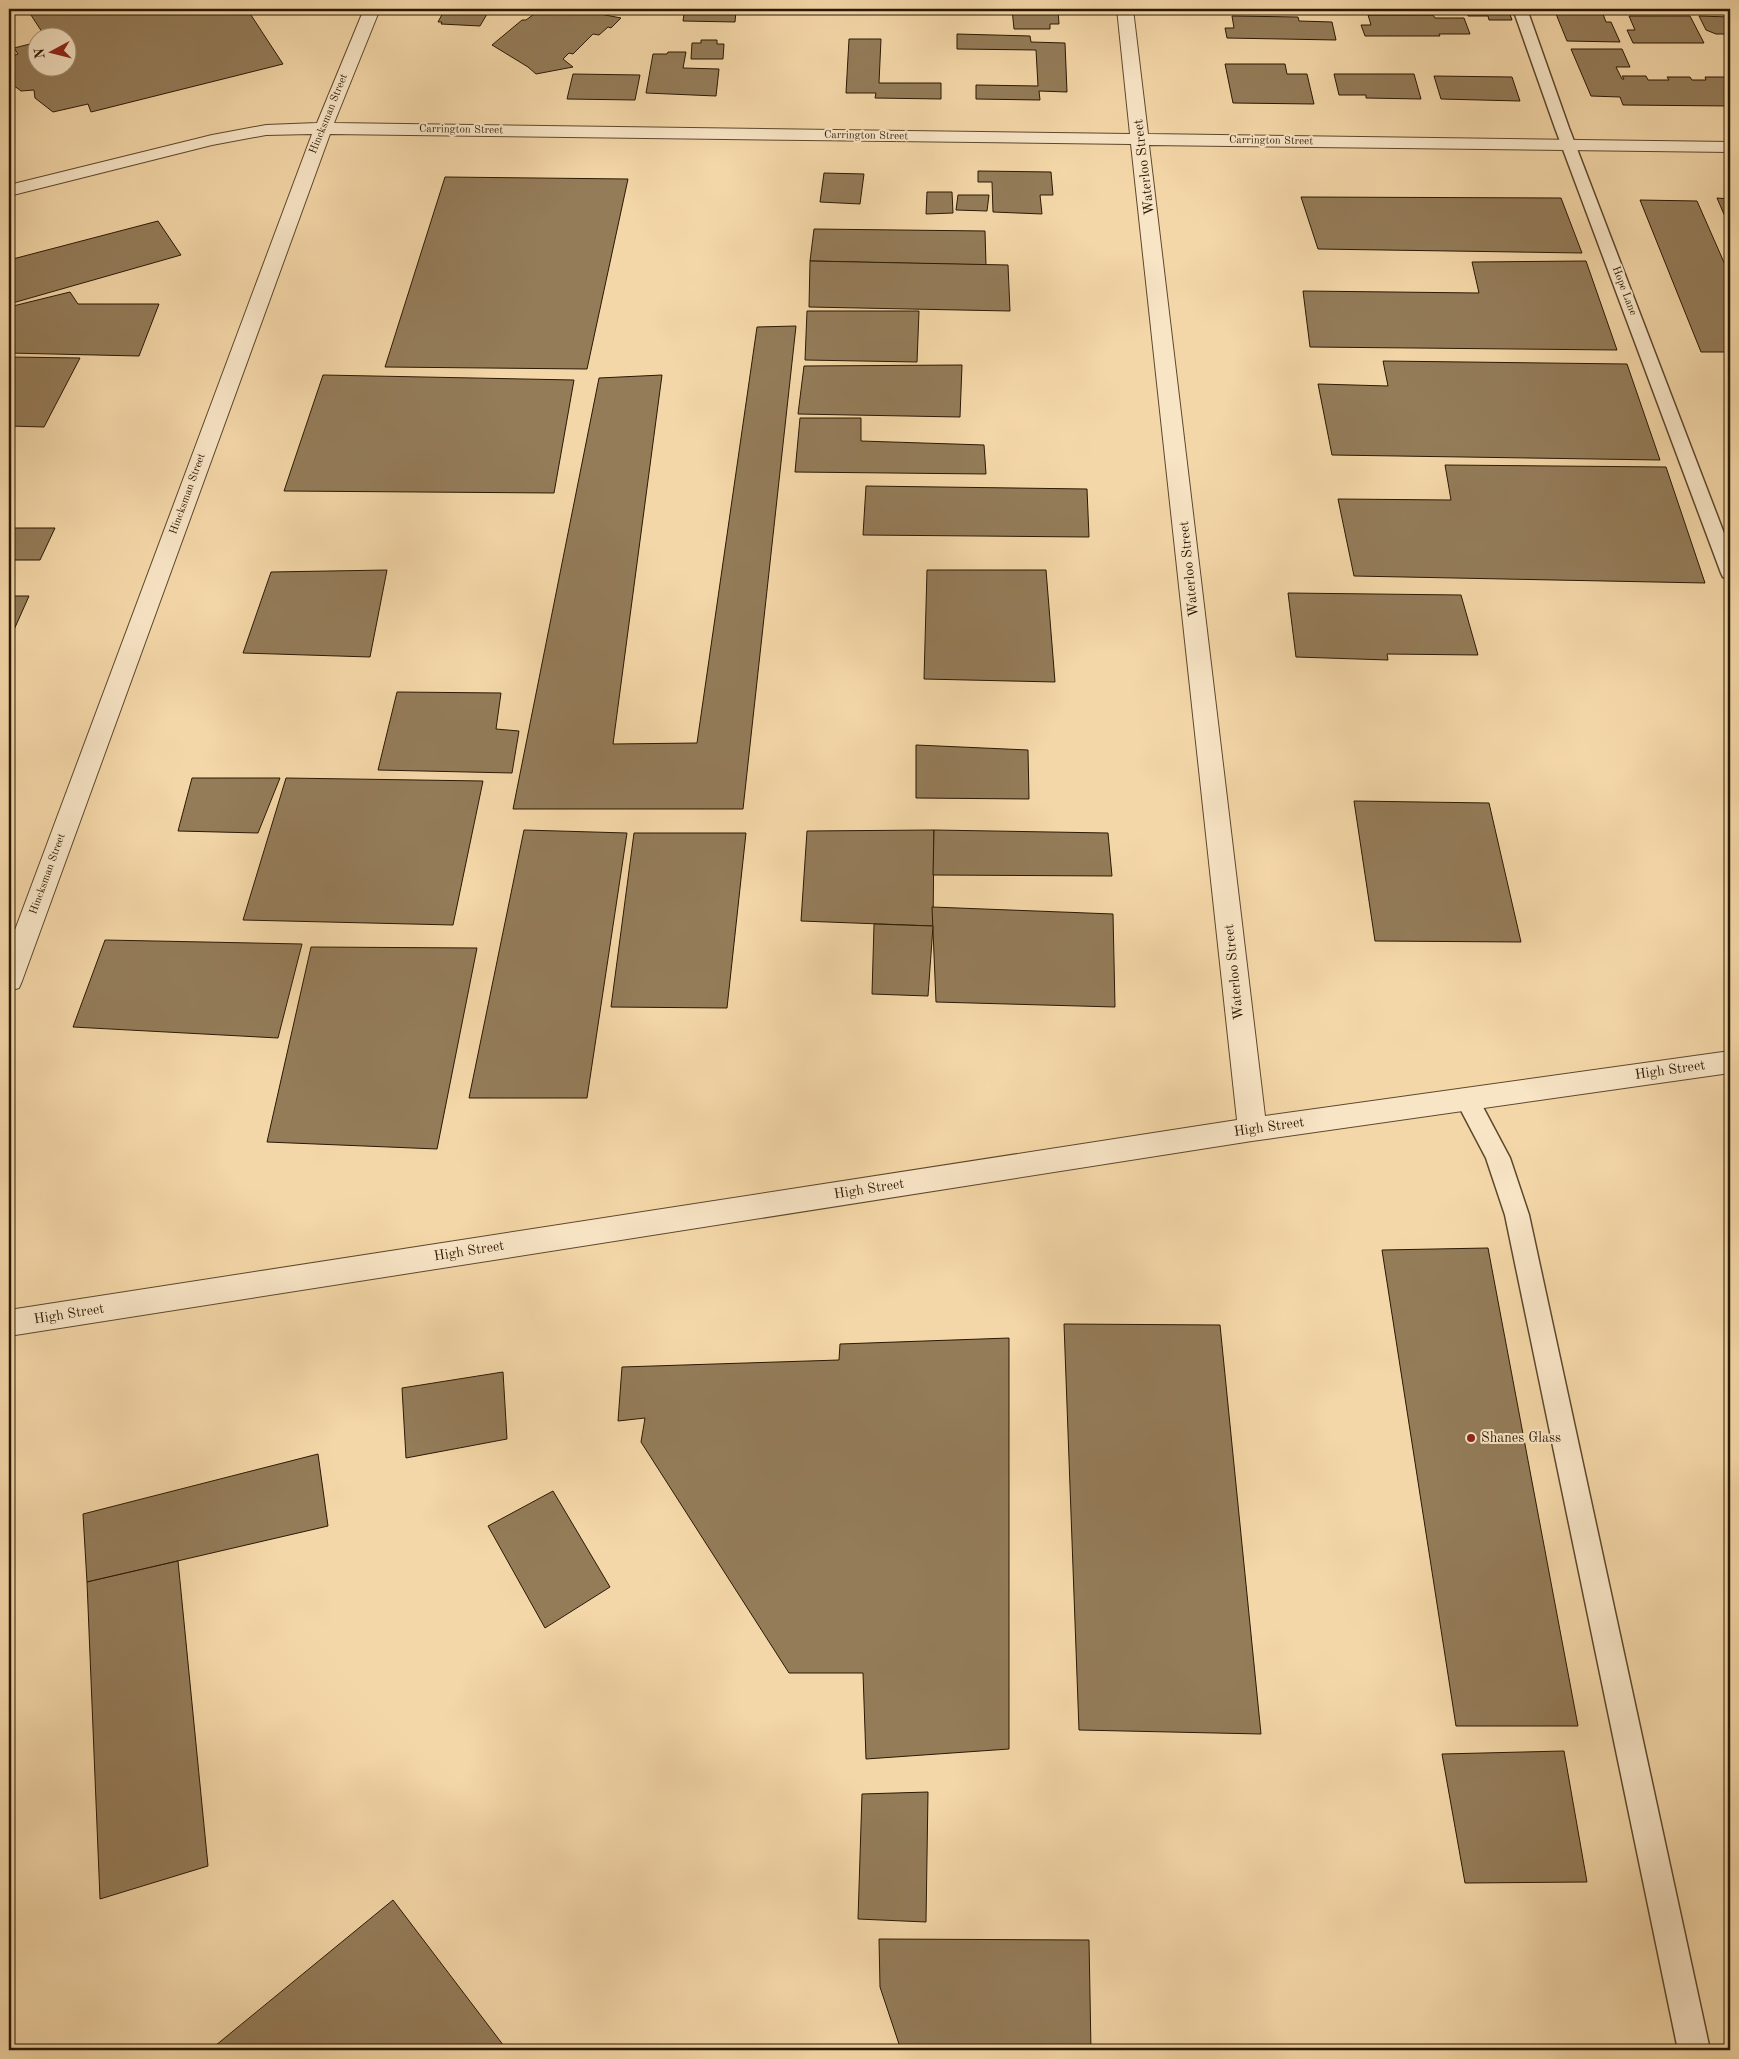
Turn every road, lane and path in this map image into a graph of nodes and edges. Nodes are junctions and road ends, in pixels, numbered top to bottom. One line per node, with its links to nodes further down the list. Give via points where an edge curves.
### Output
1 (372, 9): 4 (street, Hincksman Street)
2 (1126, 9): 5 (street, Waterloo Street)
3 (1520, 9): 6 (lane, Hope Lane)
4 (323, 129): 5 (street, Carrington Street); 8 (street, Carrington Street, via 274,130 233,136); 10 (street, Hincksman Street)
5 (1141, 140): 6 (street, Carrington Street); 13 (street, Waterloo Street)
6 (1569, 145): 7 (street, Carrington Street); 9 (lane, Hope Lane)
7 (1730, 147)
8 (9, 190)
9 (1730, 573)
10 (9, 981)
11 (1730, 1062): 12 (street, High Street)
12 (1467, 1099): 13 (street, High Street); 15 (lane, via 1498,1158 1517,1215)
13 (1252, 1130): 14 (street, High Street)
14 (9, 1323)
15 (1694, 2050)

